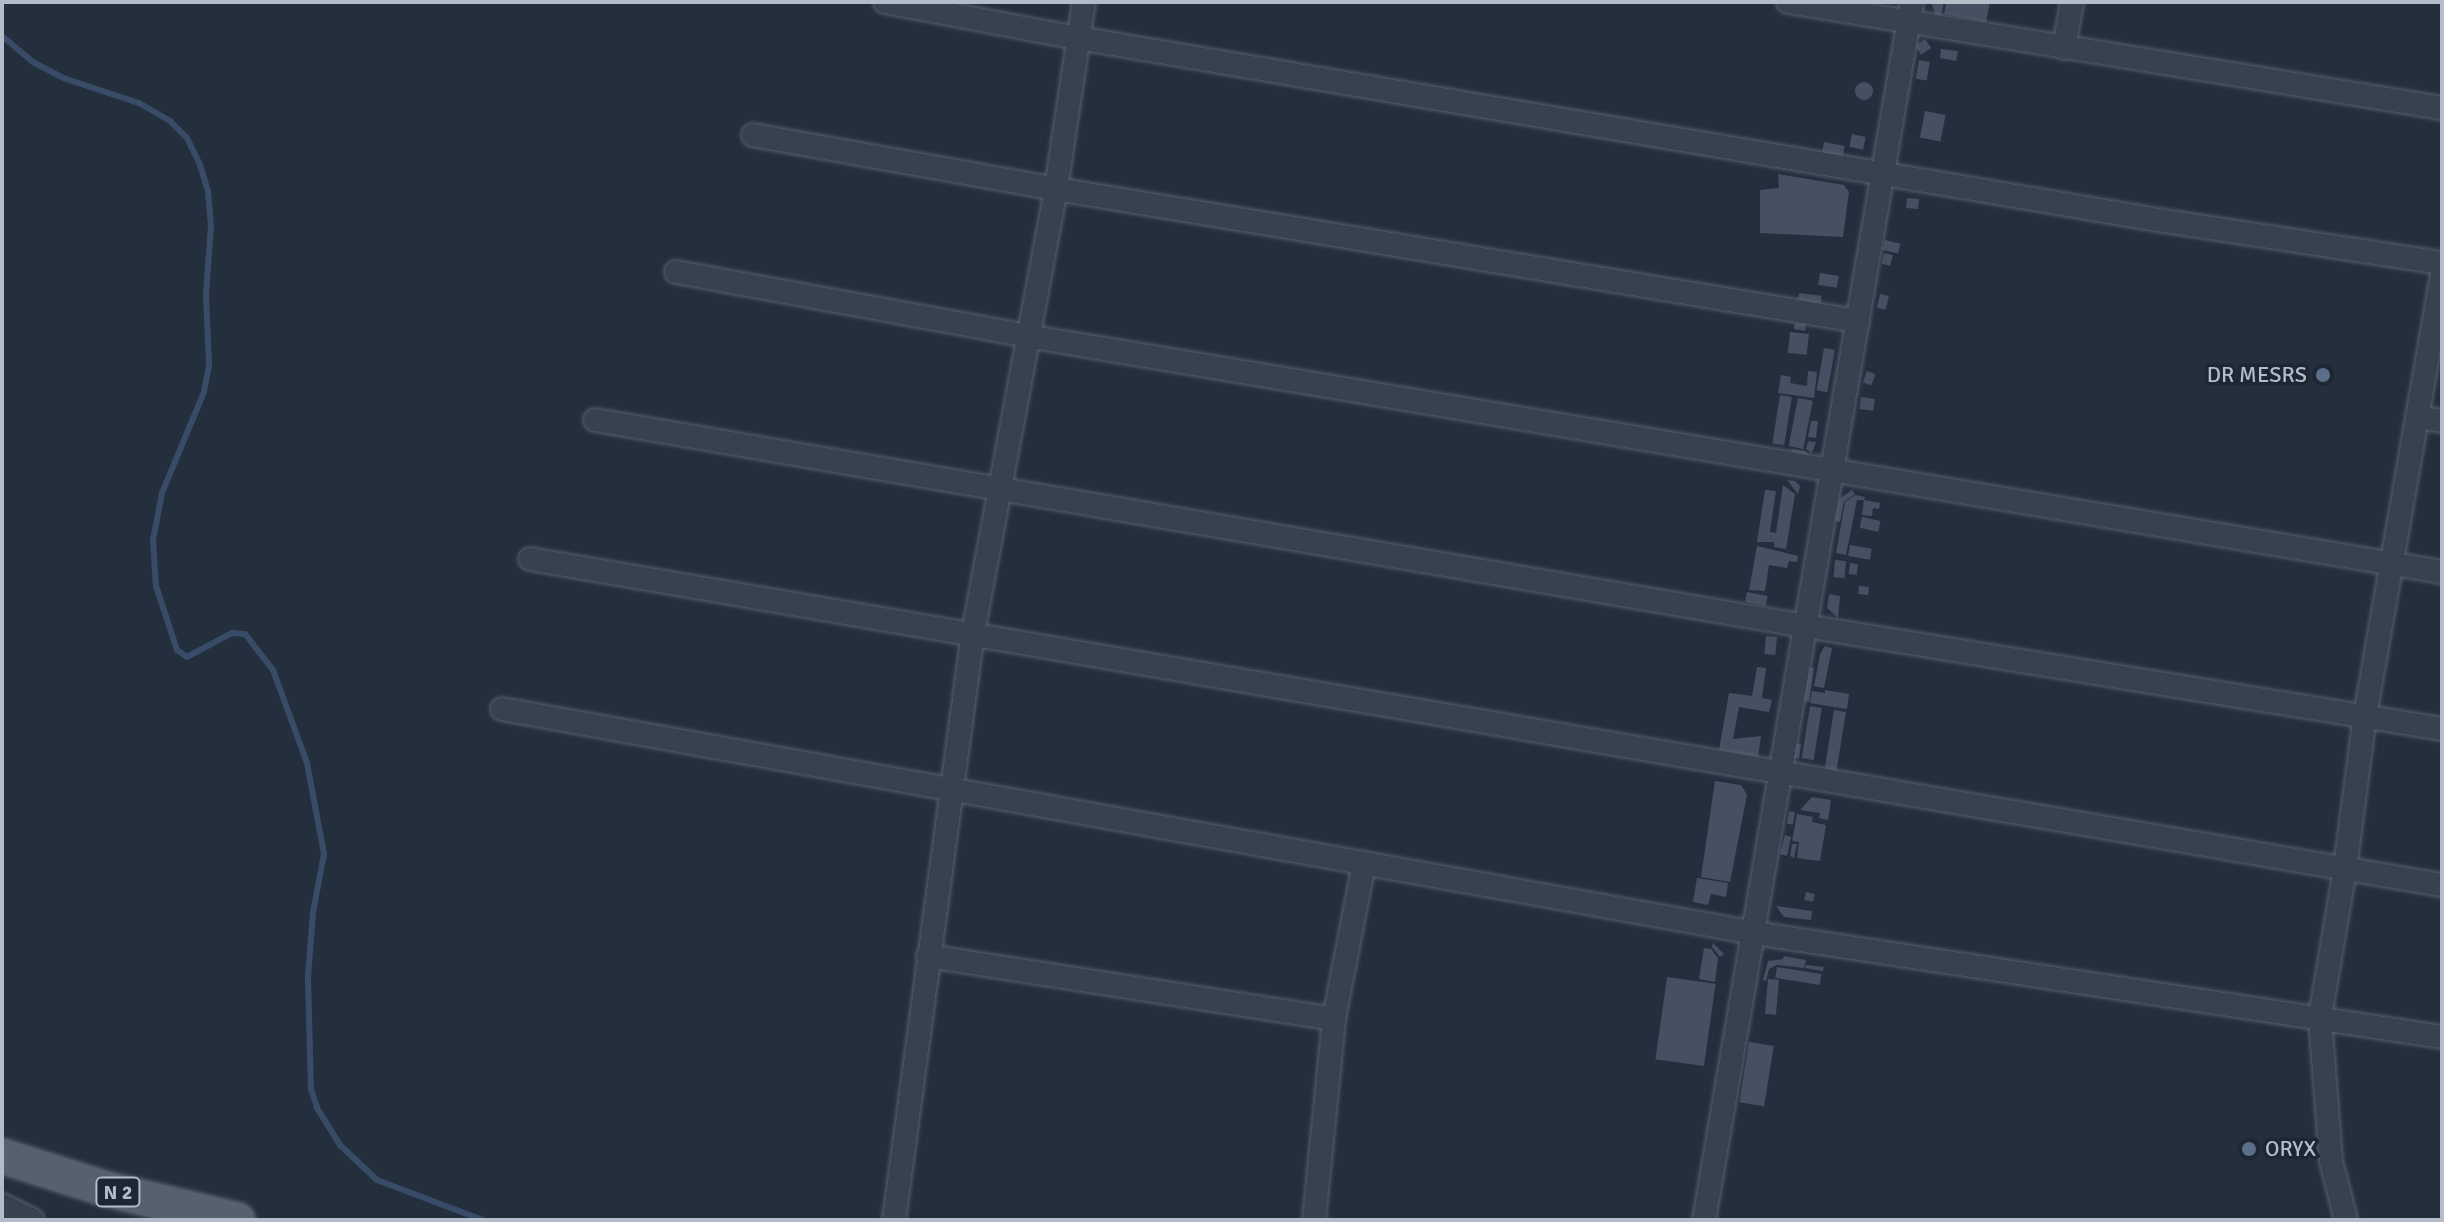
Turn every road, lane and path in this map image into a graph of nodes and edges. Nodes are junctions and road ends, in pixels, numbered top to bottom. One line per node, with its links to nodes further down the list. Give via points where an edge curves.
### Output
1 (885, 2): 6 (street)
2 (1084, 2): 6 (street)
3 (1788, 2): 5 (street)
4 (2072, 2): 7 (street)
5 (1910, 13): 7 (street); 10 (street)
6 (1078, 38): 10 (street); 11 (street)
7 (2064, 48): 8 (street)
8 (2442, 108)
9 (753, 135): 11 (street)
10 (1884, 172): 12 (street); 15 (street)
11 (1056, 189): 15 (street); 16 (street)
12 (2442, 263)
13 (676, 272): 16 (street)
14 (2442, 274): 17 (street)
15 (1858, 321): 20 (street)
16 (1027, 336): 20 (street); 21 (street)
17 (2417, 417): 19 (street); 23 (street)
18 (595, 420): 21 (street)
19 (2442, 421)
20 (1833, 470): 23 (street); 25 (street)
21 (1000, 488): 25 (street); 26 (street)
22 (530, 559): 26 (street)
23 (2392, 563): 24 (street); 28 (street)
24 (2442, 572)
25 (1805, 626): 28 (street); 30 (street)
26 (973, 633): 30 (street); 31 (street)
27 (502, 709): 31 (street)
28 (2365, 716): 29 (street); 33 (street)
29 (2442, 729)
30 (1781, 773): 33 (street); 35 (street)
31 (951, 788): 32 (street); 36 (street)
32 (1364, 863): 35 (street); 38 (street)
33 (2345, 869): 34 (street); 37 (street)
34 (2442, 885)
35 (1754, 933): 37 (street); 46 (street)
36 (928, 956): 38 (street); 44 (street)
37 (2320, 1017): 39 (street); 47 (street, via 2331,1161)
38 (1334, 1019): 45 (street)
39 (2442, 1037)
40 (2, 1156): 43 (main road, N 2, via 106,1189)
41 (2, 1205): 42 (street)
42 (33, 1220)
43 (237, 1220)
44 (894, 1220)
45 (1314, 1220)
46 (1704, 1220)
47 (2346, 1220)

